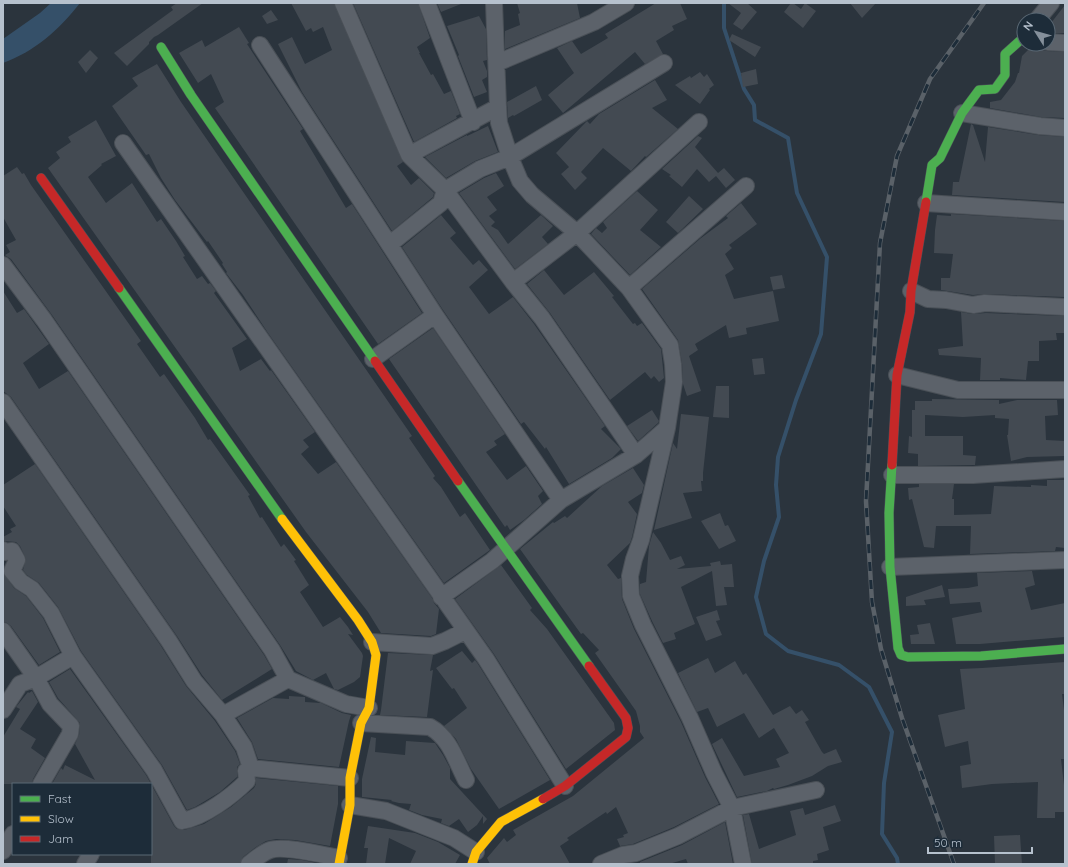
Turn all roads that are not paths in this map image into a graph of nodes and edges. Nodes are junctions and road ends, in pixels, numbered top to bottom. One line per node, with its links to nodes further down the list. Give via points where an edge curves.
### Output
1 (343, 3): 18 (street)
2 (427, 3): 14 (street)
3 (494, 3): 11 (street)
4 (626, 3): 11 (street, via 594,22)
5 (1051, 3): 6 (street)
6 (1044, 12)
7 (260, 45): 26 (street)
8 (1016, 45): 13 (street, via 1005,54 1005,75 995,89 979,90)
9 (161, 47): 33 (street, via 191,95)
10 (664, 62): 19 (street)
11 (497, 63): 12 (street)
12 (498, 108): 14 (street); 19 (street)
13 (962, 113): 16 (street); 23 (street, via 940,158 932,164)
14 (473, 122): 18 (street)
15 (699, 122): 25 (street)
16 (1065, 128)
17 (123, 143): 46 (street)
18 (409, 154): 22 (street)
19 (510, 157): 22 (street, via 480,169); 25 (street, via 520,181 532,195)
20 (41, 178): 49 (street, via 296,539)
21 (746, 186): 29 (street)
22 (445, 190): 26 (street, via 441,203); 28 (street)
23 (926, 203): 24 (street); 30 (street)
24 (1065, 212)
25 (578, 234): 28 (street); 29 (street)
26 (390, 244): 32 (street)
27 (3, 265): 53 (street, via 44,320 268,644)
28 (513, 282): 38 (street, via 542,318)
29 (629, 288): 37 (street, via 670,345 674,382)
30 (911, 291): 31 (street, via 928,299 973,305 985,303); 34 (street, via 910,312)
31 (1065, 307)
32 (435, 315): 33 (street); 41 (street)
33 (373, 359): 42 (street)
34 (897, 375): 35 (street, via 958,390); 40 (street)
35 (1065, 390)
36 (3, 402): 56 (street, via 194,681)
37 (667, 428): 38 (street); 65 (street, via 630,576 631,596)
38 (636, 455): 41 (street)
39 (1065, 469): 40 (street, via 973,475)
40 (892, 474): 45 (street, via 889,513)
41 (561, 500): 42 (street)
42 (505, 549): 46 (street); 62 (street, via 626,718 626,737)
43 (3, 550): 51 (street, via 12,551 17,560 12,571 21,582 32,589 51,613)
44 (1065, 560): 45 (street)
45 (890, 566): 50 (street, via 898,648 901,655 981,656)
46 (441, 597): 48 (street)
47 (3, 631): 52 (street)
48 (465, 631): 49 (street, via 432,646); 62 (street, via 486,659)
49 (372, 642): 54 (street, via 376,655)
50 (1065, 649)
51 (74, 656): 52 (street); 58 (street, via 154,770 182,820 192,819 224,800 247,781 246,771)
52 (36, 678): 55 (street, via 20,684); 61 (street, via 50,704 70,726 70,734)
53 (288, 679): 54 (street, via 346,704); 56 (street)
54 (369, 708): 57 (street)
55 (3, 710)
56 (223, 715): 58 (street, via 244,747)
57 (361, 723): 59 (street); 60 (street, via 430,727 439,732 447,742)
58 (251, 768): 59 (street)
59 (350, 778): 64 (street)
60 (466, 780)
61 (42, 783)
62 (565, 786): 69 (street, via 501,822)
63 (816, 790): 65 (street)
64 (350, 805): 69 (street, via 386,811 454,838); 71 (street)
65 (732, 808): 70 (street); 75 (street)
66 (12, 836): 67 (street)
67 (3, 851)
68 (90, 855): 72 (street)
69 (474, 858)
70 (637, 858): 74 (street, via 623,855)
71 (339, 861): 73 (street, via 287,849 271,849)
72 (85, 864)
73 (249, 864)
74 (601, 864)
75 (744, 864)

